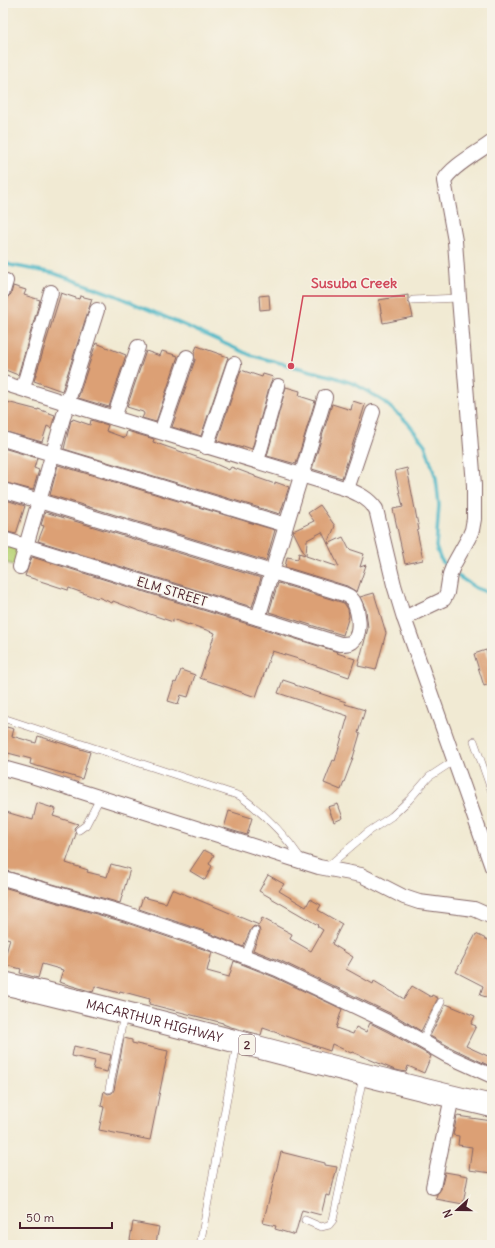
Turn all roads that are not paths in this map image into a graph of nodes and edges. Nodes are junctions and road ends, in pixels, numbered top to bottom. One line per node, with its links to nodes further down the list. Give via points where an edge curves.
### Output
1 (492, 142): 3 (street, via 454,169 444,181 455,241)
2 (51, 292): 11 (street)
3 (459, 298): 4 (lane); 31 (street, via 474,486 474,520 470,537 450,574 444,599)
4 (413, 300)
5 (97, 310): 13 (street)
6 (138, 347): 15 (street)
7 (187, 357): 16 (street)
8 (234, 364): 18 (street)
9 (3, 383): 11 (street)
10 (278, 386): 20 (street)
11 (23, 388): 13 (street)
12 (325, 397): 21 (street)
13 (67, 404): 15 (street); 19 (street)
14 (372, 412): 22 (street)
15 (114, 418): 16 (street)
16 (161, 432): 18 (street)
17 (3, 439): 19 (street)
18 (206, 447): 20 (street)
19 (53, 455): 24 (street); 25 (street)
20 (257, 461): 21 (street)
21 (302, 476): 22 (street); 25 (street)
22 (347, 489): 31 (street, via 364,497 376,509)
23 (3, 490): 24 (street)
24 (40, 502): 27 (street); 29 (street)
25 (286, 525): 29 (street)
26 (3, 539): 27 (street, ELM STREET)
27 (27, 547): 28 (street); 30 (street, ELM STREET)
28 (20, 567)
29 (272, 572): 30 (street); 30 (street, ELM STREET, via 350,597 360,626 353,641 340,644)
30 (258, 618)
31 (404, 618): 34 (street)
32 (3, 718): 39 (lane, via 240,796 282,833)
33 (474, 740): 36 (lane)
34 (454, 760): 40 (street); 41 (lane, via 430,777 392,816 368,832)
35 (3, 768): 37 (street)
36 (492, 792)
37 (100, 798): 38 (lane, via 86,825); 39 (street)
38 (79, 830)
39 (304, 862): 41 (street)
40 (492, 867)
41 (326, 869): 43 (street, via 361,875 419,902 474,909)
42 (3, 878): 45 (street, via 127,914)
43 (492, 917)
44 (255, 931): 45 (lane)
45 (245, 956): 49 (street, via 392,1024)
46 (3, 983): 48 (highway, MACARTHUR HIGHWAY / 2)
47 (441, 1002): 49 (lane)
48 (125, 1012): 50 (highway, MACARTHUR HIGHWAY / 2); 53 (lane)
49 (422, 1041): 52 (street)
50 (238, 1042): 51 (highway, MACARTHUR HIGHWAY / 2); 58 (lane)
51 (364, 1075): 54 (highway, MACARTHUR HIGHWAY / 2); 57 (lane, via 333,1220 321,1228)
52 (492, 1076)
53 (109, 1089)
54 (452, 1097): 55 (highway, MACARTHUR HIGHWAY / 2); 56 (street)
55 (492, 1106)
56 (433, 1187)
57 (305, 1220)
58 (200, 1245)

